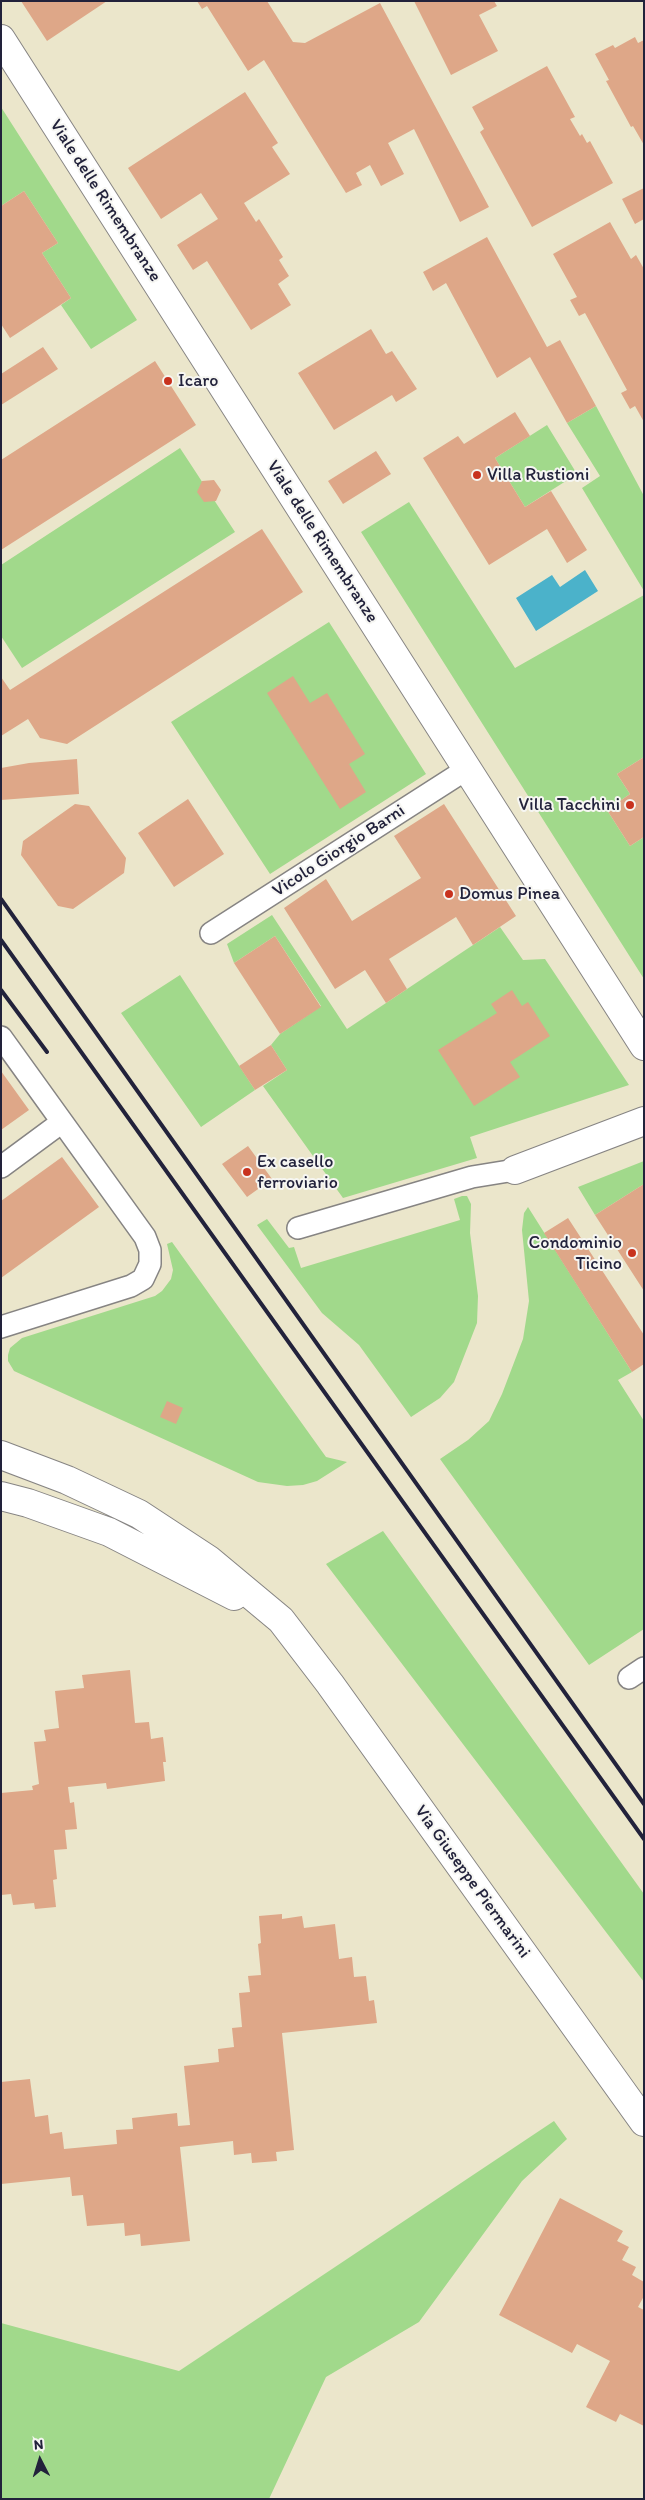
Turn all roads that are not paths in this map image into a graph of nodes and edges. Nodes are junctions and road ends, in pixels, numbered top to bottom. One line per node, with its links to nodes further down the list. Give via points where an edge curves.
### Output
1 (1, 39): 2 (street, Viale delle Rimembranze)
2 (467, 769): 3 (lane, Vicolo Giorgio Barni); 5 (street, Viale delle Rimembranze)
3 (211, 933)
4 (1, 1037): 7 (lane)
5 (644, 1046)
6 (644, 1121): 9 (street)
7 (62, 1122): 8 (lane); 11 (lane, via 144,1237 150,1250 150,1264 143,1279 131,1286)
8 (1, 1167)
9 (515, 1170): 10 (lane, via 472,1177)
10 (298, 1228)
11 (1, 1327)
12 (1, 1456): 14 (street, Via Giuseppe Piermarini, via 67,1480 139,1514 209,1560 280,1620)
13 (1, 1496): 14 (street, Via Giuseppe Piermarini, via 28,1502 118,1536 234,1596)
14 (298, 1642): 15 (street, Via Giuseppe Piermarini)
15 (644, 2122)

